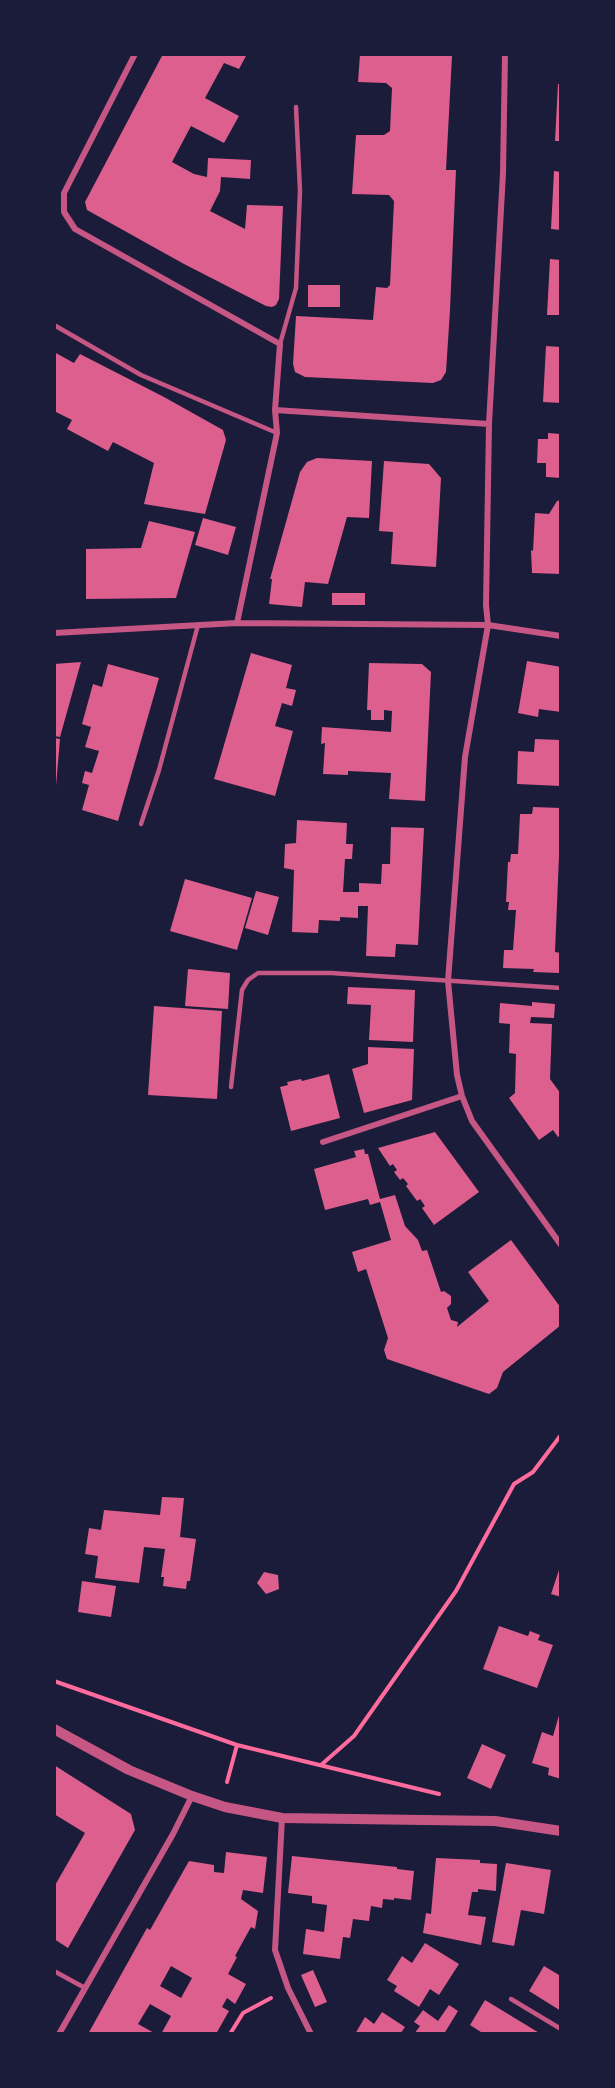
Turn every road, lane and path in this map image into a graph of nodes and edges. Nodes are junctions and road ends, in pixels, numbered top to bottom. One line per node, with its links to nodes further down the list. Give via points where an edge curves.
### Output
1 (135, 54): 5 (street, via 64,193 64,212 75,229)
2 (505, 54): 7 (street, via 503,173)
3 (296, 107): 5 (lane, via 300,191 296,288)
4 (54, 325): 8 (lane, via 141,375)
5 (280, 344): 6 (street)
6 (275, 410): 7 (street); 8 (street)
7 (489, 424): 11 (street)
8 (277, 433): 9 (street)
9 (237, 623): 10 (street); 11 (street)
10 (198, 625): 12 (street); 14 (lane)
11 (488, 625): 13 (street); 15 (street, via 465,757)
12 (54, 633)
13 (561, 636)
14 (141, 824)
15 (448, 981): 16 (lane); 17 (lane, via 331,973 258,974 242,990); 18 (street)
16 (561, 988)
17 (231, 1087)
18 (462, 1096): 19 (street); 20 (street, via 472,1121)
19 (322, 1142)
20 (561, 1245)
21 (561, 1435): 25 (path, via 533,1472 514,1484 456,1591 354,1736)
22 (54, 1681): 24 (path)
23 (54, 1729): 28 (street, via 129,1770)
24 (237, 1745): 25 (path); 26 (path)
25 (321, 1766): 27 (path)
26 (226, 1788)
27 (444, 1795)
28 (192, 1796): 29 (street); 32 (street)
29 (282, 1818): 30 (street, via 495,1821); 33 (street, via 275,1950)
30 (561, 1830)
31 (54, 1971): 32 (lane)
32 (85, 1988): 36 (street)
33 (288, 1988): 37 (path, via 243,2013); 38 (street)
34 (511, 1999): 35 (lane)
35 (561, 2029)
36 (59, 2034)
37 (230, 2034)
38 (311, 2034)

